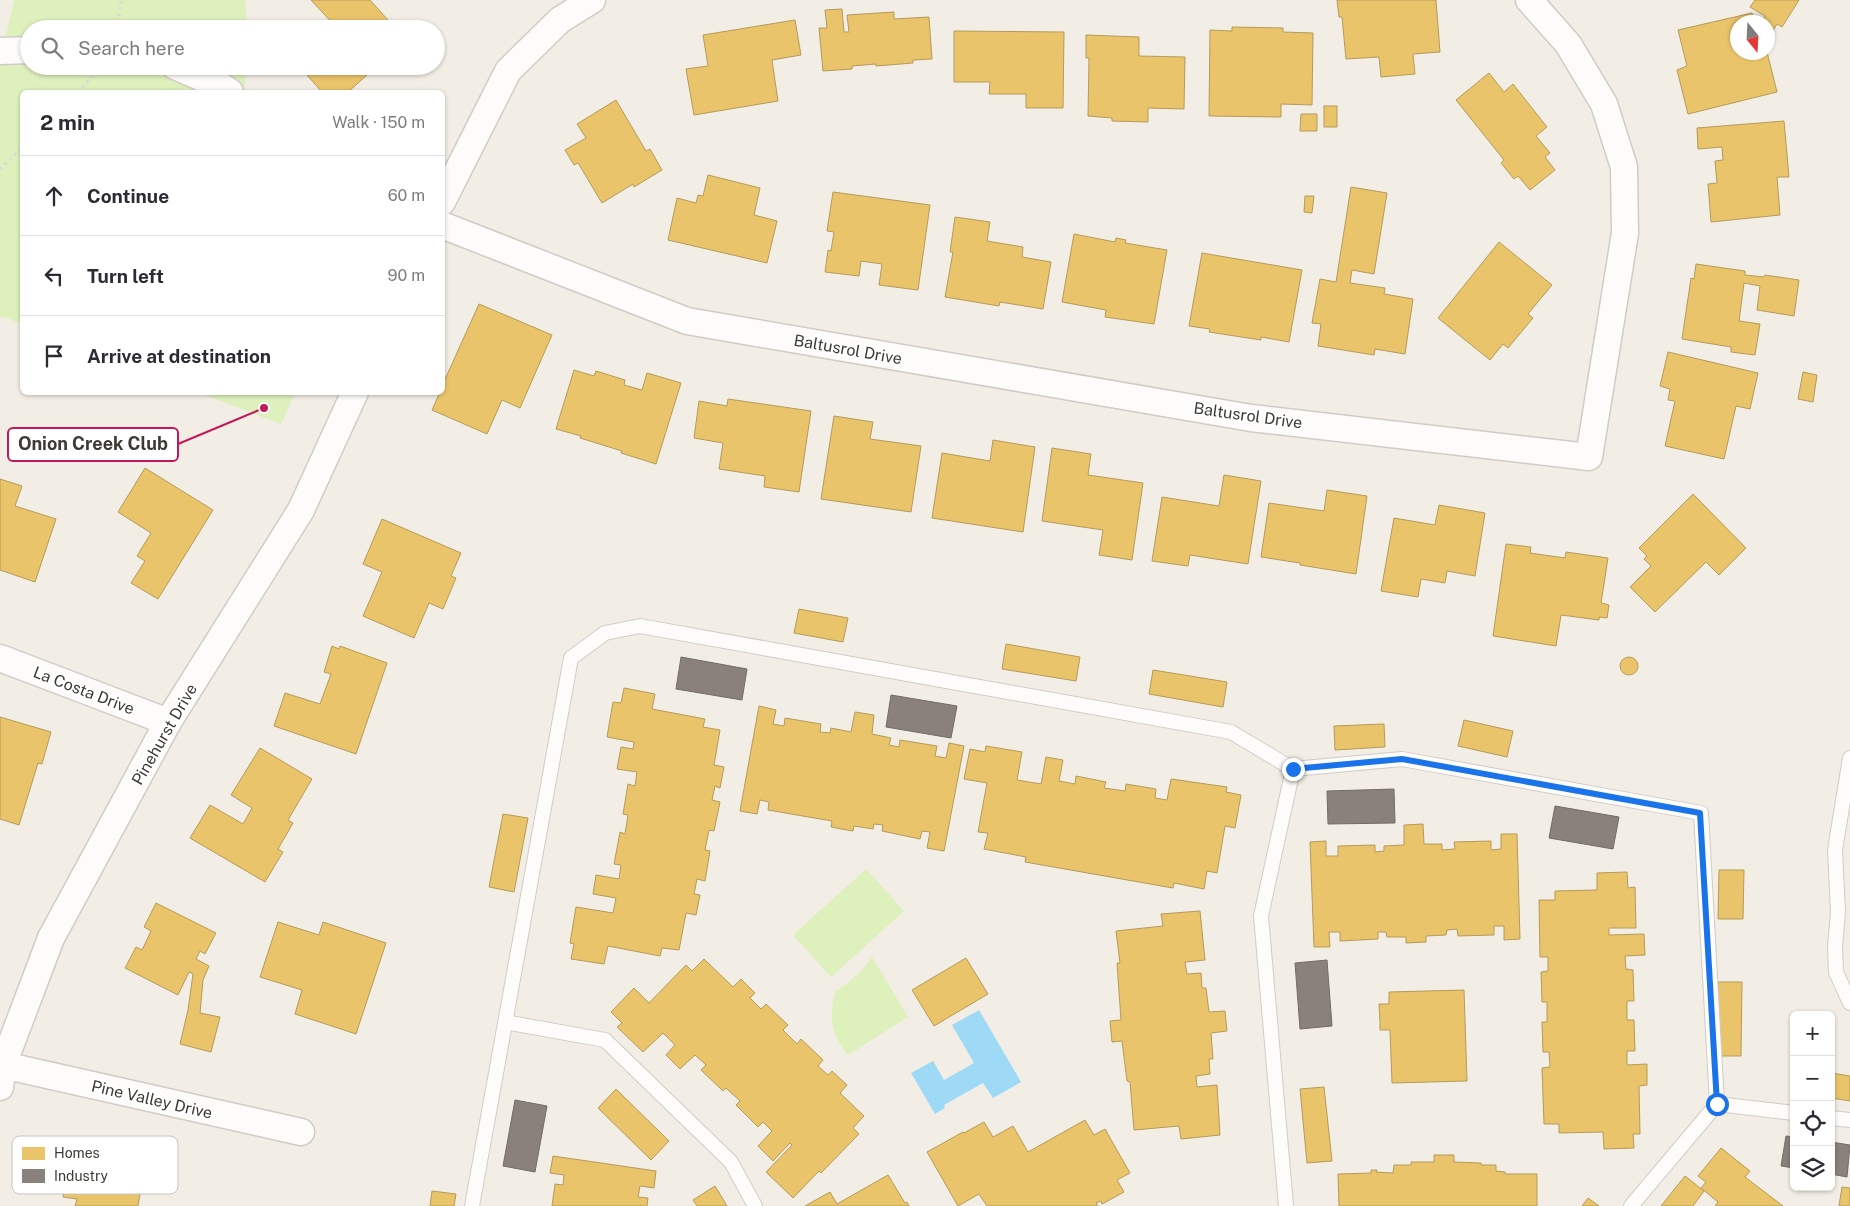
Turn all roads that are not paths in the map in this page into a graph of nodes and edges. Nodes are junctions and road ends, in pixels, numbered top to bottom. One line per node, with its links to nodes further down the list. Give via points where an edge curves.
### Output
1 (592, 0): 7 (street, via 560,20 508,71)
2 (1529, 0): 8 (street, Baltusrol Drive, via 1568,44 1604,104 1624,167 1625,233 1589,457 1251,418 687,321)
3 (20, 50): 4 (street)
4 (0, 51)
5 (196, 75): 6 (street)
6 (227, 90)
7 (445, 196)
8 (445, 226)
9 (354, 395): 11 (street, Pinehurst Drive, via 301,510)
10 (0, 658): 11 (street, La Costa Drive)
11 (168, 722): 16 (street, Pinehurst Drive, via 51,938)
12 (1850, 758): 14 (lane, via 1835,850 1838,912 1835,947 1836,972)
13 (1293, 769): 15 (lane, via 1231,732 640,626 604,634 570,658); 17 (lane, via 1402,759 1700,813); 24 (lane, via 1261,916)
14 (1850, 1003)
15 (505, 1022): 22 (lane); 23 (lane, via 605,1040 730,1162)
16 (2, 1076): 21 (street, Pine Valley Drive)
17 (1717, 1104): 18 (lane); 25 (lane)
18 (1790, 1113)
19 (1835, 1118): 20 (lane)
20 (1850, 1120)
21 (301, 1132)
22 (472, 1206)
23 (755, 1206)
24 (1286, 1206)
25 (1632, 1206)

